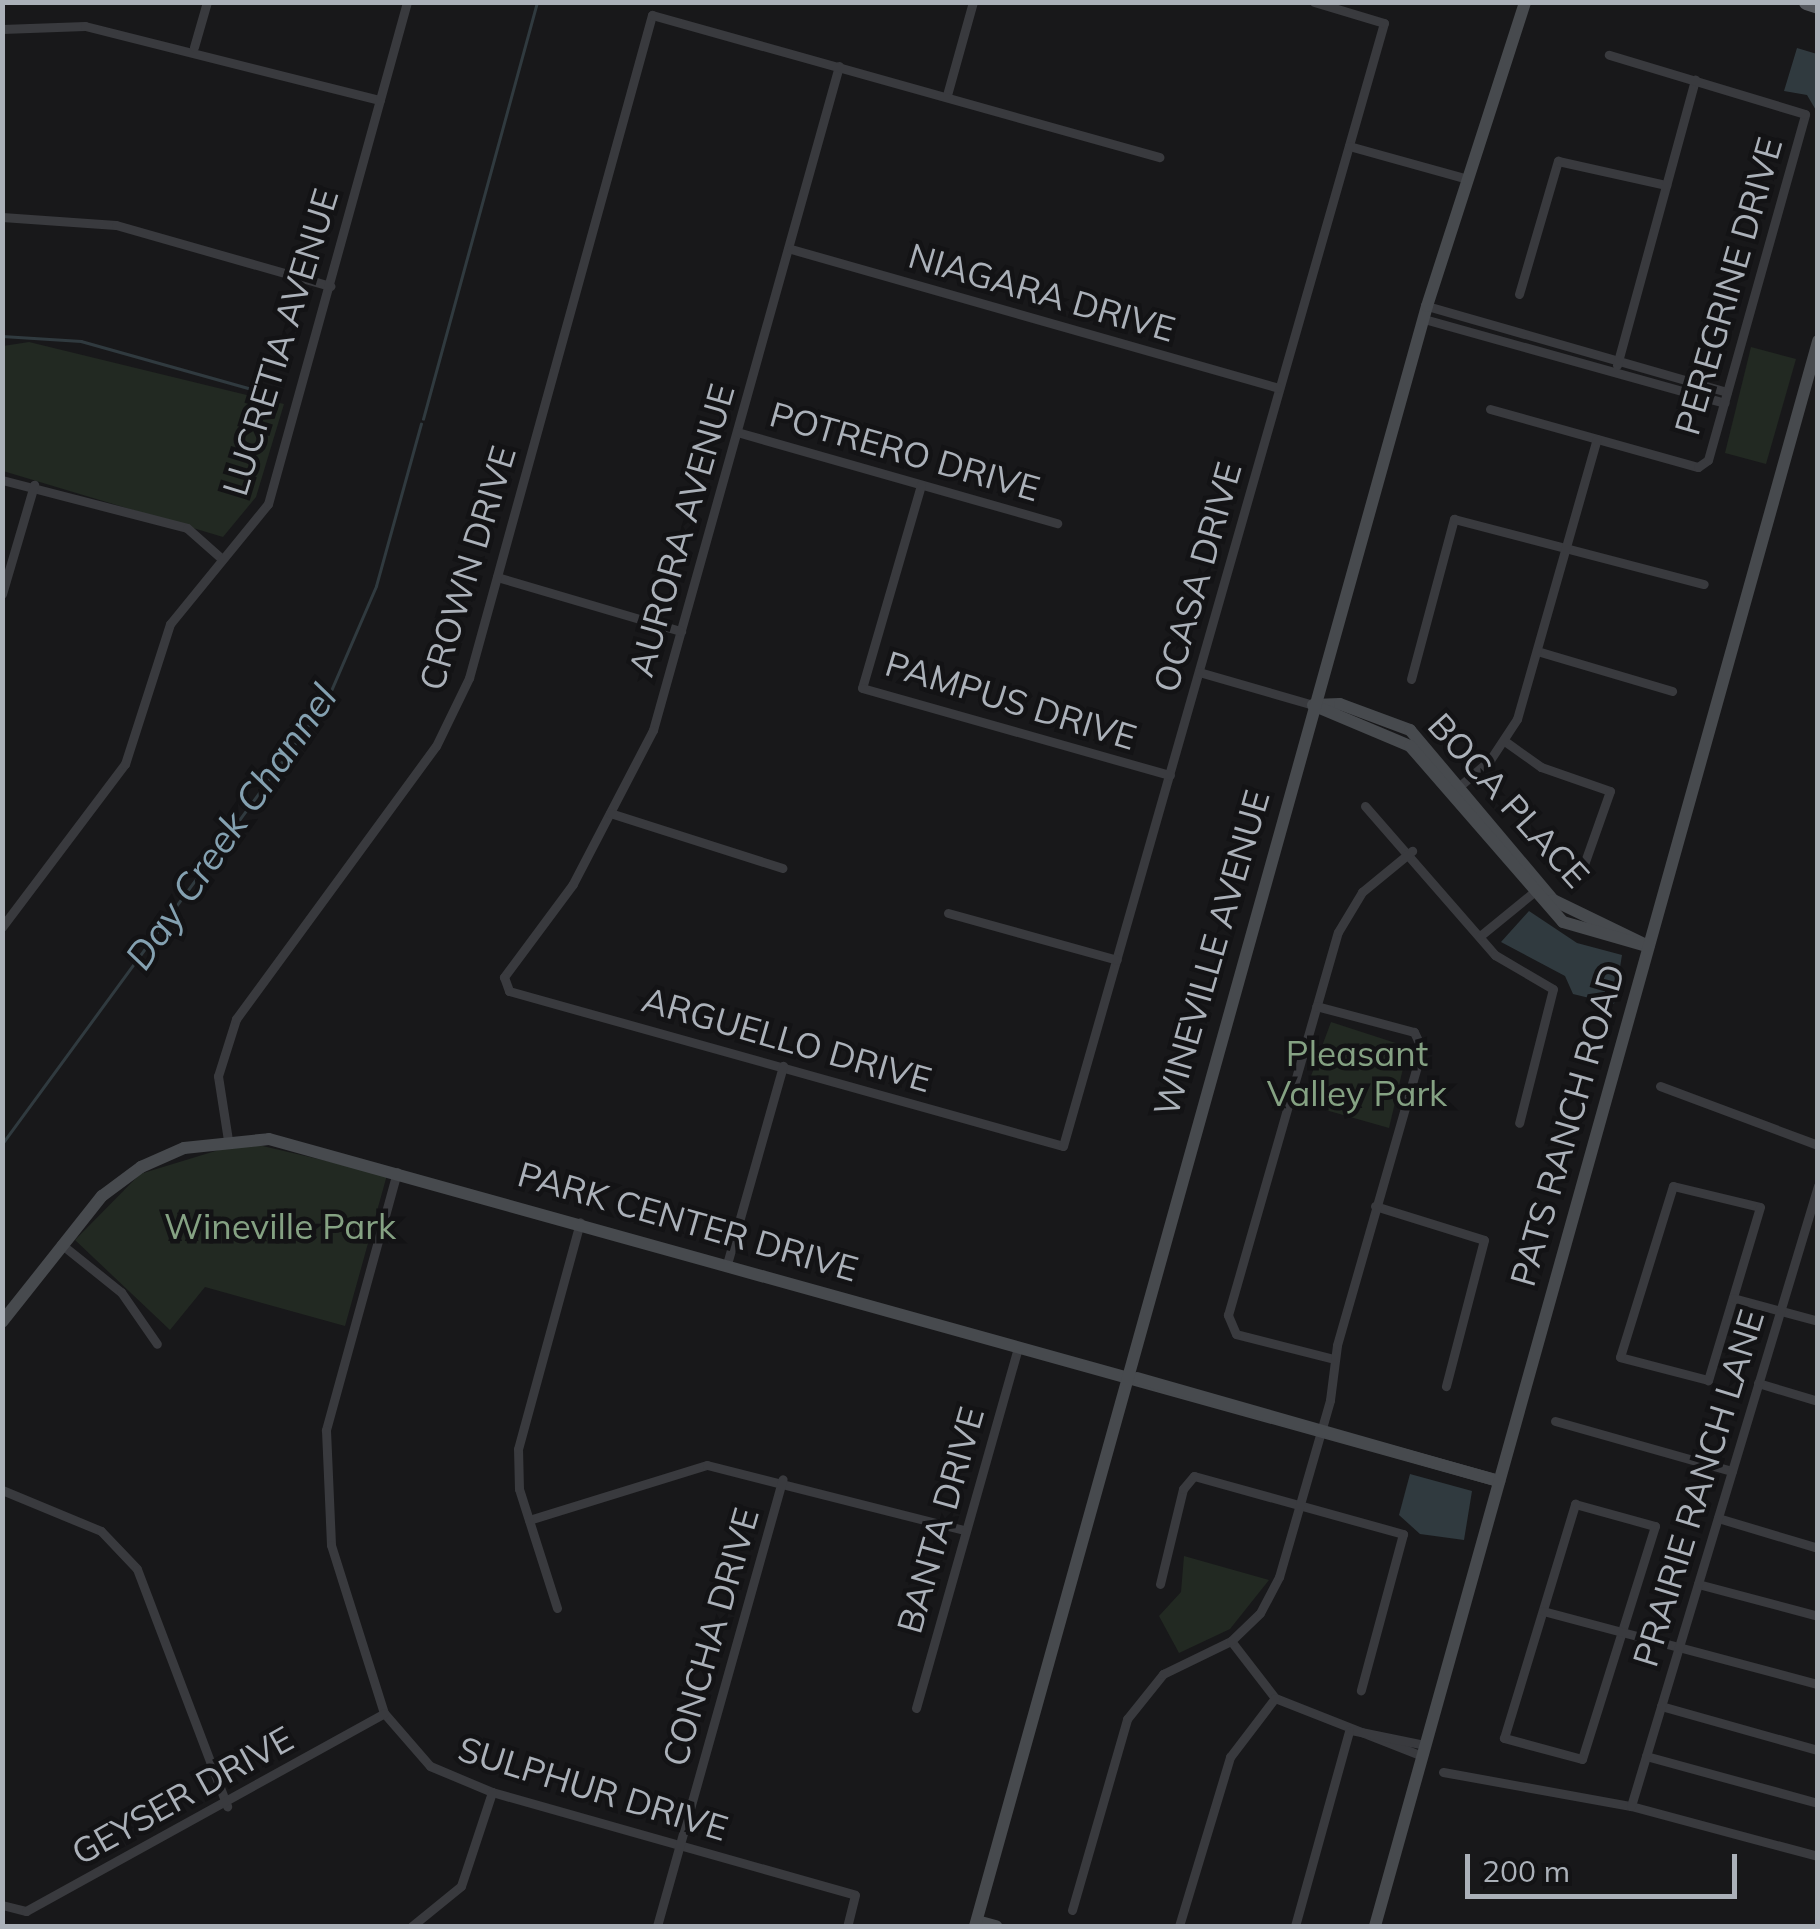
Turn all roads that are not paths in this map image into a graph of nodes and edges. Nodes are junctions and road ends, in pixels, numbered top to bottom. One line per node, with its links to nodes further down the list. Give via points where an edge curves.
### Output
1 (207, 2): 9 (street)
2 (407, 2): 14 (street, LUCRETIA AVENUE)
3 (973, 2): 13 (street)
4 (1314, 2): 15 (street, OCASA DRIVE, via 1384,22)
5 (1526, 2): 17 (street, WINEVILLE AVENUE)
6 (1806, 2): 7 (main road)
7 (1818, 6)
8 (2, 29): 9 (street, via 85,26)
9 (194, 48): 14 (street)
10 (1609, 55): 12 (street)
11 (839, 66): 13 (street); 20 (street, AURORA AVENUE); 38 (street, CROWN DRIVE, via 652,15)
12 (1695, 79): 18 (street); 28 (street, PEREGRINE DRIVE, via 1805,114)
13 (947, 95): 16 (street)
14 (380, 100): 21 (street, LUCRETIA AVENUE)
15 (1349, 146): 17 (street); 27 (street, OCASA DRIVE)
16 (1159, 157)
17 (1464, 178): 23 (street, WINEVILLE AVENUE)
18 (1666, 185): 22 (street, via 1558,161); 25 (street)
19 (2, 216): 21 (street, via 116,225)
20 (791, 249): 27 (street, NIAGARA DRIVE); 30 (street, AURORA AVENUE)
21 (330, 286): 37 (street, LUCRETIA AVENUE, via 268,504)
22 (1519, 294)
23 (1425, 312): 25 (street); 26 (street); 46 (street, WINEVILLE AVENUE)
24 (1818, 340): 59 (street, PATS RANCH ROAD)
25 (1618, 360): 26 (street); 28 (street)
26 (1615, 372): 28 (street)
27 (1279, 388): 43 (street, OCASA DRIVE)
28 (1726, 397): 31 (street, PEREGRINE DRIVE, via 1698,467)
29 (1490, 409): 31 (street)
30 (738, 432): 34 (street, POTRERO DRIVE); 41 (street, AURORA AVENUE)
31 (1597, 439): 36 (street)
32 (2, 480): 33 (street)
33 (34, 485): 37 (street, via 187,528); 40 (street)
34 (921, 485): 35 (street, POTRERO DRIVE); 48 (street, PAMPUS DRIVE, via 862,688)
35 (1056, 522)
36 (1566, 545): 39 (street); 42 (street); 44 (street, via 1454,520)
37 (221, 558): 57 (street, LUCRETIA AVENUE, via 170,624 125,764)
38 (497, 577): 41 (street); 66 (street, CROWN DRIVE, via 469,678 436,746 236,1019 218,1076)
39 (1704, 584)
40 (2, 594)
41 (681, 631): 51 (street, AURORA AVENUE, via 653,730)
42 (1536, 650): 45 (street); 47 (street)
43 (1199, 672): 46 (street, BOCA PLACE); 48 (street, OCASA DRIVE)
44 (1412, 679)
45 (1672, 690)
46 (1313, 705): 49 (street, BOCA PLACE, via 1340,704 1410,730); 84 (street, WINEVILLE AVENUE)
47 (1506, 742): 49 (street); 54 (street, via 1541,767 1610,791)
48 (1170, 776): 60 (street, OCASA DRIVE)
49 (1456, 789): 55 (street, BOCA PLACE)
50 (1365, 806): 52 (street)
51 (610, 813): 53 (street); 61 (street, AURORA AVENUE, via 573,884)
52 (1412, 851): 58 (street); 62 (street, via 1348,911)
53 (782, 868)
54 (1581, 873)
55 (1536, 890): 58 (street); 59 (street, BOCA PLACE)
56 (948, 913): 60 (street)
57 (2, 927)
58 (1480, 936): 65 (street, via 1553,989)
59 (1648, 946): 92 (street, PATS RANCH ROAD)
60 (1118, 960): 68 (street, OCASA DRIVE)
61 (504, 977): 63 (street, ARGUELLO DRIVE, via 509,992)
62 (1316, 1006): 71 (street, via 1414,1032 1422,1049); 83 (street, via 1230,1326)
63 (783, 1066): 68 (street, ARGUELLO DRIVE); 76 (street)
64 (1660, 1086): 67 (street)
65 (1519, 1123)
66 (228, 1140): 69 (street, PARK CENTER DRIVE, via 310,1145); 75 (street, via 140,1167)
67 (1818, 1145)
68 (1063, 1146)
69 (398, 1170): 72 (street, PARK CENTER DRIVE); 112 (street, SULPHUR DRIVE, via 326,1430 331,1545)
70 (1818, 1186): 73 (street, PRAIRIE RANCH LANE)
71 (1376, 1206): 83 (street); 86 (street, via 1480,1236 1484,1254)
72 (580, 1222): 76 (street, PARK CENTER DRIVE); 96 (street, via 519,1440)
73 (1804, 1230): 74 (street); 78 (street, PRAIRIE RANCH LANE)
74 (1818, 1234)
75 (61, 1244): 80 (street); 81 (street, via 121,1292)
76 (726, 1264): 82 (street, PARK CENTER DRIVE)
77 (1733, 1298): 77 (street, via 1708,1380 1620,1356 1672,1186 1760,1207); 78 (street)
78 (1780, 1311): 79 (street); 85 (street, PRAIRIE RANCH LANE)
79 (1818, 1321)
80 (2, 1322)
81 (156, 1344)
82 (1018, 1347): 84 (street, PARK CENTER DRIVE); 97 (street, BANTA DRIVE)
83 (1334, 1360): 89 (street)
84 (1130, 1378): 89 (street, PARK CENTER DRIVE); 126 (street, WINEVILLE AVENUE)
85 (1758, 1383): 87 (street); 90 (street, PRAIRIE RANCH LANE)
86 (1446, 1386)
87 (1818, 1401)
88 (1555, 1421): 90 (street)
89 (1321, 1431): 92 (street, PARK CENTER DRIVE); 94 (street)
90 (1732, 1471): 95 (street, PRAIRIE RANCH LANE)
91 (783, 1479): 96 (street, via 707,1465); 97 (street); 122 (street, CONCHA DRIVE)
92 (1498, 1482): 114 (street, PATS RANCH ROAD)
93 (2, 1490): 120 (street, via 102,1531 136,1569)
94 (1300, 1504): 99 (street, via 1194,1476 1182,1489); 105 (street, via 1270,1596); 108 (street, via 1404,1534)
95 (1718, 1518): 98 (street); 100 (street, PRAIRIE RANCH LANE)
96 (529, 1520): 101 (street)
97 (964, 1530): 111 (street, BANTA DRIVE)
98 (1818, 1548)
99 (1160, 1584)
100 (1698, 1584): 103 (street); 106 (street, PRAIRIE RANCH LANE)
101 (558, 1608)
102 (1543, 1611): 104 (street); 104 (street, via 1574,1504 1655,1526); 104 (street, via 1504,1738 1582,1758)
103 (1818, 1616)
104 (1624, 1634): 106 (street)
105 (1231, 1641): 109 (street); 125 (street, via 1163,1674 1135,1703)
106 (1678, 1648): 107 (street); 110 (street, PRAIRIE RANCH LANE)
107 (1818, 1684)
108 (1361, 1690)
109 (1275, 1698): 113 (street); 131 (street, via 1230,1757)
110 (1661, 1706): 115 (street); 116 (street, PRAIRIE RANCH LANE)
111 (916, 1708)
112 (384, 1713): 118 (street, SULPHUR DRIVE, via 430,1766); 120 (street, GEYSER DRIVE)
113 (1348, 1730): 114 (street); 132 (street)
114 (1424, 1750): 133 (street, PATS RANCH ROAD)
115 (1818, 1750)
116 (1646, 1756): 119 (street); 121 (street, PRAIRIE RANCH LANE)
117 (1443, 1772): 121 (street)
118 (492, 1792): 122 (street, SULPHUR DRIVE); 127 (street, via 462,1886)
119 (1818, 1803)
120 (227, 1806): 124 (street, GEYSER DRIVE, via 26,1911)
121 (1631, 1806): 123 (street)
122 (679, 1846): 128 (street, CONCHA DRIVE); 129 (street, SULPHUR DRIVE, via 855,1896)
123 (1818, 1856)
124 (2, 1905)
125 (1072, 1910)
126 (976, 1924): 130 (street)
127 (412, 1926)
128 (657, 1926)
129 (847, 1926)
130 (996, 1926)
131 (1180, 1926)
132 (1295, 1926)
133 (1375, 1926)

